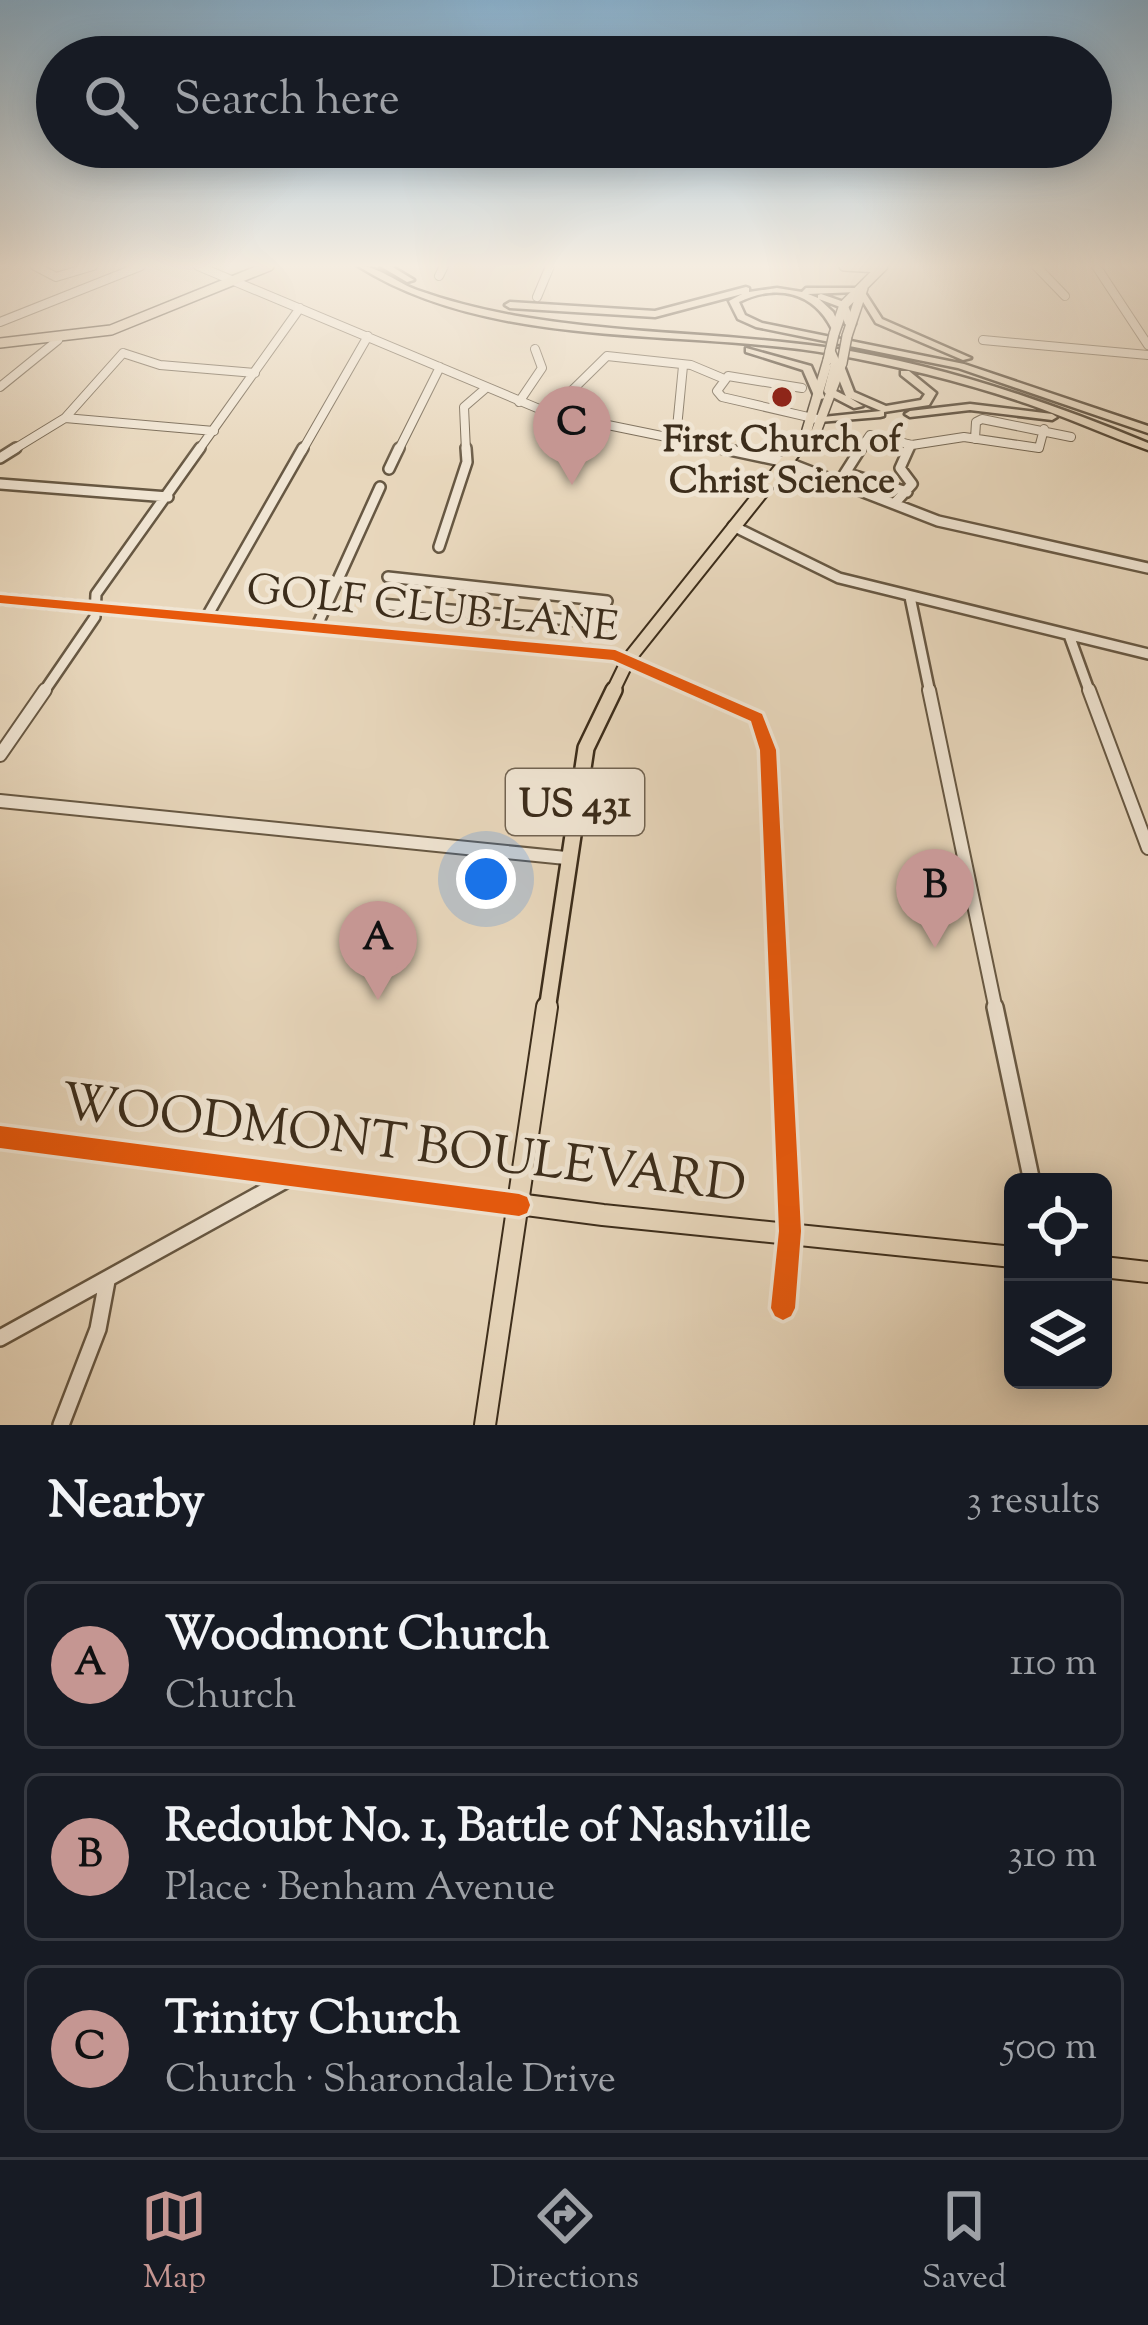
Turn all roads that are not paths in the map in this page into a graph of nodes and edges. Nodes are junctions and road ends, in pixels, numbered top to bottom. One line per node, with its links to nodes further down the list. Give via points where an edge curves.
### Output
1 (98, 332): 14 (main road)
2 (112, 332): 18 (street)
3 (283, 332): 23 (street)
4 (360, 332): 13 (street)
5 (596, 332): 28 (highway, via 790,359 808,368)
6 (608, 332): 20 (highway, via 872,363 919,379 931,393 925,404 885,410 850,394)
7 (671, 332): 41 (highway, via 904,365 1053,408)
8 (738, 332): 36 (highway, via 906,358)
9 (795, 332): 36 (highway, via 960,366)
10 (834, 332): 20 (main road, bridge)
11 (848, 332): 20 (main road, bridge)
12 (903, 332): 36 (highway)
13 (368, 336): 22 (street); 61 (street)
14 (58, 340): 16 (main road); 25 (street)
15 (982, 340): 19 (street)
16 (0, 343)
17 (535, 349): 29 (street, via 542,368)
18 (123, 353): 23 (street, via 160,365); 32 (street)
19 (1148, 355)
20 (835, 361): 28 (highway)
21 (683, 365): 24 (street); 30 (street, via 607,356); 38 (street)
22 (440, 367): 26 (street); 44 (street)
23 (255, 373): 35 (street)
24 (722, 378): 27 (street); 33 (street, via 722,398)
25 (0, 387)
26 (486, 388): 29 (street); 52 (street, via 464,407 467,463)
27 (802, 388)
28 (826, 396): 31 (highway); 33 (main road)
29 (519, 402): 30 (street)
30 (549, 413): 38 (street)
31 (891, 415): 33 (highway); 41 (highway, via 970,407 1032,412)
32 (65, 418): 35 (street); 42 (street)
33 (819, 419): 43 (main road, US 431)
34 (1043, 429): 37 (street); 39 (street, via 1039,448); 39 (street, via 982,419)
35 (214, 430): 49 (street)
36 (1148, 432)
37 (1071, 437)
38 (676, 438): 43 (street)
39 (975, 440): 40 (street)
40 (912, 445): 45 (street, via 870,435); 48 (street, via 900,468 912,484)
41 (1148, 450)
42 (0, 458)
43 (786, 462): 45 (street); 51 (main road, US 431)
44 (389, 469)
45 (843, 476): 48 (street); 50 (street)
46 (0, 484): 49 (street)
47 (380, 487): 62 (street)
48 (907, 492): 50 (street)
49 (168, 496): 59 (street)
50 (894, 504): 53 (street)
51 (733, 526): 56 (street, via 827,573); 65 (main road, US 431)
52 (439, 548)
53 (1148, 568)
54 (388, 577): 55 (street)
55 (487, 585): 60 (street); 60 (street, via 607,601 593,622)
56 (910, 597): 63 (street); 71 (street)
57 (0, 599): 59 (street, GOLF CLUB LANE)
58 (380, 604): 60 (street)
59 (95, 607): 61 (street, GOLF CLUB LANE); 66 (street, via 91,625)
60 (478, 613)
61 (206, 618): 62 (street, GOLF CLUB LANE)
62 (316, 628): 65 (street, GOLF CLUB LANE)
63 (1069, 634): 64 (street); 68 (street)
64 (1148, 654)
65 (628, 660): 69 (main road, US 431, via 586,748); 74 (street, GOLF CLUB LANE, via 745,709 765,730)
66 (0, 755)
67 (0, 800): 69 (street)
68 (1148, 848)
69 (566, 858): 73 (main road, US 431)
70 (0, 1137): 72 (main road, WOODMONT BOULEVARD)
71 (1030, 1173)
72 (294, 1175): 73 (main road, WOODMONT BOULEVARD); 78 (street)
73 (519, 1204): 74 (main road, WOODMONT BOULEVARD); 82 (main road, US 431)
74 (790, 1231): 75 (main road, WOODMONT BOULEVARD); 79 (street, GOLF CLUB LANE)
75 (1004, 1256)
76 (1112, 1268): 77 (main road)
77 (1148, 1272)
78 (106, 1281): 80 (street); 81 (street, via 98,1329)
79 (783, 1308)
80 (0, 1338)
81 (61, 1425)
82 (485, 1425)

